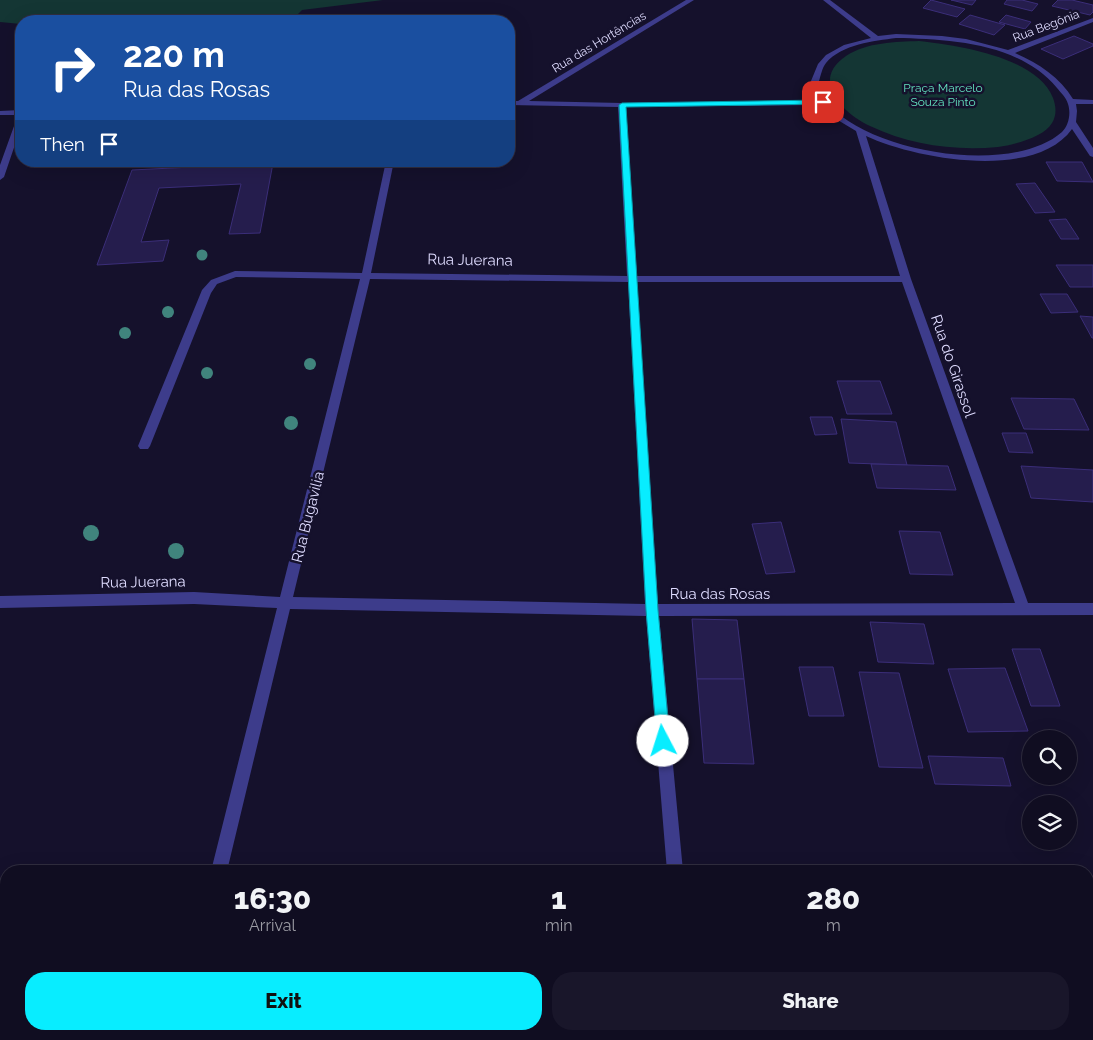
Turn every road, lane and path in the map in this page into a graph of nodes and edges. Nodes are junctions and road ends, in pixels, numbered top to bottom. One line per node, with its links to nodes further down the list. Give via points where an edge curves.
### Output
1 (691, 0): 10 (street, Rua das Hortências)
2 (826, 0): 4 (street)
3 (1093, 20): 5 (street, Rua Begônia)
4 (876, 38): 5 (street, via 941,37); 7 (street, via 844,47 823,62 816,81)
5 (1008, 53): 6 (street, via 1049,75)
6 (1072, 101): 8 (street); 14 (street)
7 (823, 102): 11 (street); 15 (street, via 838,118)
8 (1093, 102)
9 (515, 103): 10 (street)
10 (520, 103): 11 (street)
11 (622, 105): 21 (street)
12 (15, 113): 13 (street)
13 (0, 114)
14 (1072, 123): 15 (street, via 1055,142 1040,149 984,158 951,157 902,148); 17 (street)
15 (860, 131): 22 (street, Rua do Girassol)
16 (15, 133): 19 (street)
17 (1093, 154)
18 (389, 167): 20 (street, Rua Bugavilia)
19 (0, 177)
20 (366, 275): 21 (street, Rua Juerana); 23 (street, Rua Juerana, via 235,274 214,282 206,292); 25 (street, Rua Bugavilia)
21 (634, 279): 22 (street, Rua Juerana); 28 (street)
22 (906, 279): 26 (street, Rua do Girassol)
23 (144, 446)
24 (0, 602): 25 (street, Rua Juerana, via 194,598)
25 (287, 603): 28 (street, Rua das Rosas); 29 (street, Rua Bugavilia)
26 (1023, 608): 27 (street, Rua das Rosas); 28 (street, Rua das Rosas)
27 (1093, 608)
28 (652, 610): 30 (street)
29 (222, 865)
30 (673, 865)

